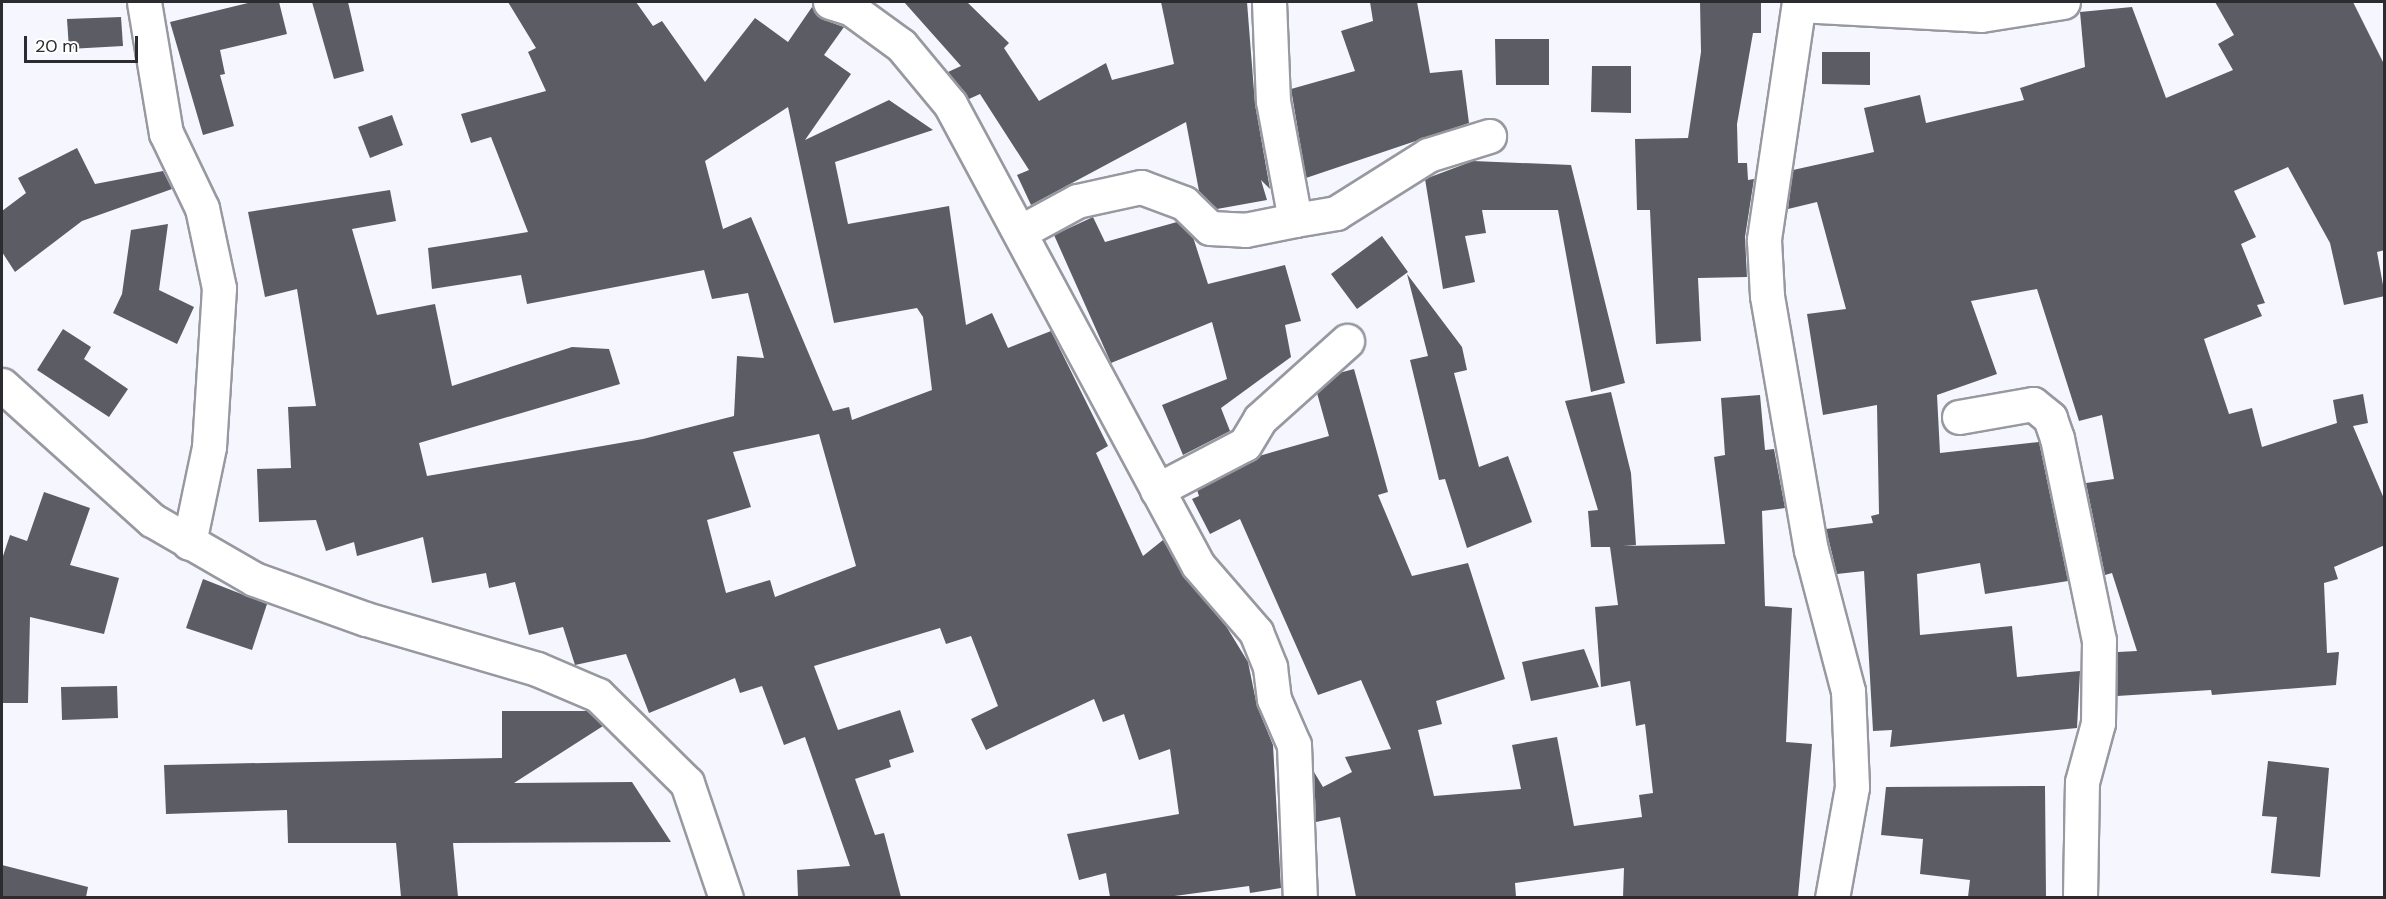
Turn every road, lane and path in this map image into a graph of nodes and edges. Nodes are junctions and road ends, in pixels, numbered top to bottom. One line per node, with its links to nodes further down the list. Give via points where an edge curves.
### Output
1 (144, 2): 13 (street, via 166,133 201,208 219,288 209,447)
2 (830, 2): 8 (street, via 850,8 901,45 929,76 950,104)
3 (1269, 2): 7 (street, via 1273,101)
4 (2062, 2): 5 (street, via 1981,15)
5 (1799, 3): 16 (street, via 1764,240 1767,296 1810,550 1848,691 1852,787)
6 (1489, 136): 7 (street, via 1428,154 1336,213)
7 (1295, 220): 8 (street, via 1245,230 1210,228 1184,203 1141,187 1077,201)
8 (1020, 232): 12 (street)
9 (1347, 341): 12 (street, via 1260,419 1245,444)
10 (2, 384): 13 (street, via 152,520)
11 (1959, 417): 17 (street, via 2033,404 2050,418 2057,438 2099,640 2098,723 2082,782)
12 (1157, 490): 15 (street, via 1198,565 1256,632 1270,667 1274,699 1294,745)
13 (189, 543): 14 (street, via 254,579 388,627 537,669 598,695 687,783)
14 (726, 897)
15 (1300, 897)
16 (1832, 897)
17 (2080, 897)

